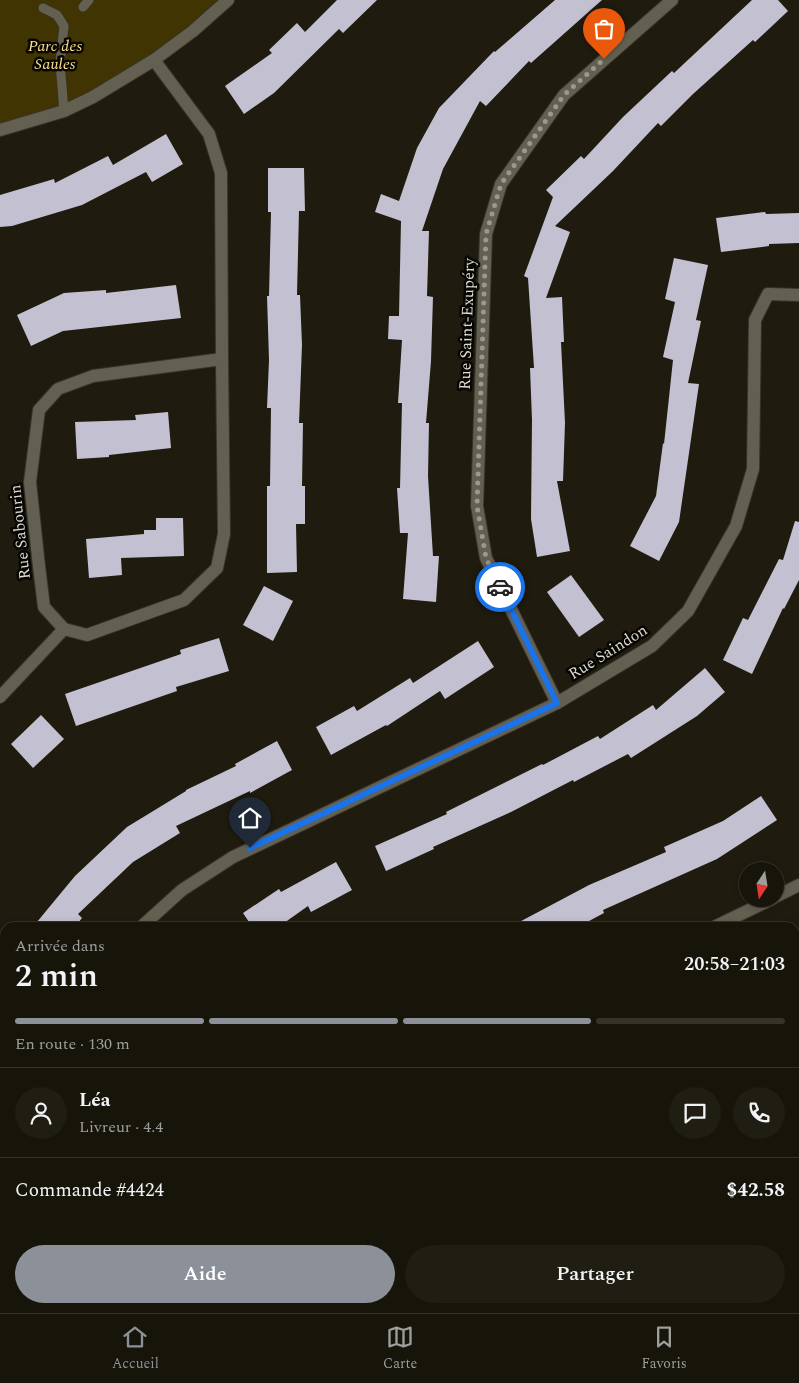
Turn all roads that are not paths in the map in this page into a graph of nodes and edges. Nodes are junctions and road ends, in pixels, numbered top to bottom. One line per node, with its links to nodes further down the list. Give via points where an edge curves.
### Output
1 (228, 0): 4 (street)
2 (672, 0): 11 (street, Rue Saint-Exupéry, via 564,95 501,184 486,234 477,506 486,558)
3 (43, 8): 5 (lane, via 58,15 64,26 60,63)
4 (154, 60): 5 (street); 8 (street, via 209,134 221,173)
5 (64, 111): 6 (street)
6 (0, 130)
7 (799, 295): 11 (street, Rue Saindon, via 768,294 755,320 753,469 736,526 688,612 652,646)
8 (222, 359): 9 (street, via 224,534 217,568 184,600 87,635); 9 (street, Rue Sabourin, via 93,376 58,389 39,410 30,482 39,566 44,607)
9 (64, 629): 10 (street)
10 (0, 697)
11 (557, 703): 15 (street, Rue Saindon, via 232,857 182,890)
12 (799, 885): 13 (street)
13 (784, 893)
14 (753, 908): 16 (street)
15 (147, 922)
16 (724, 922)

